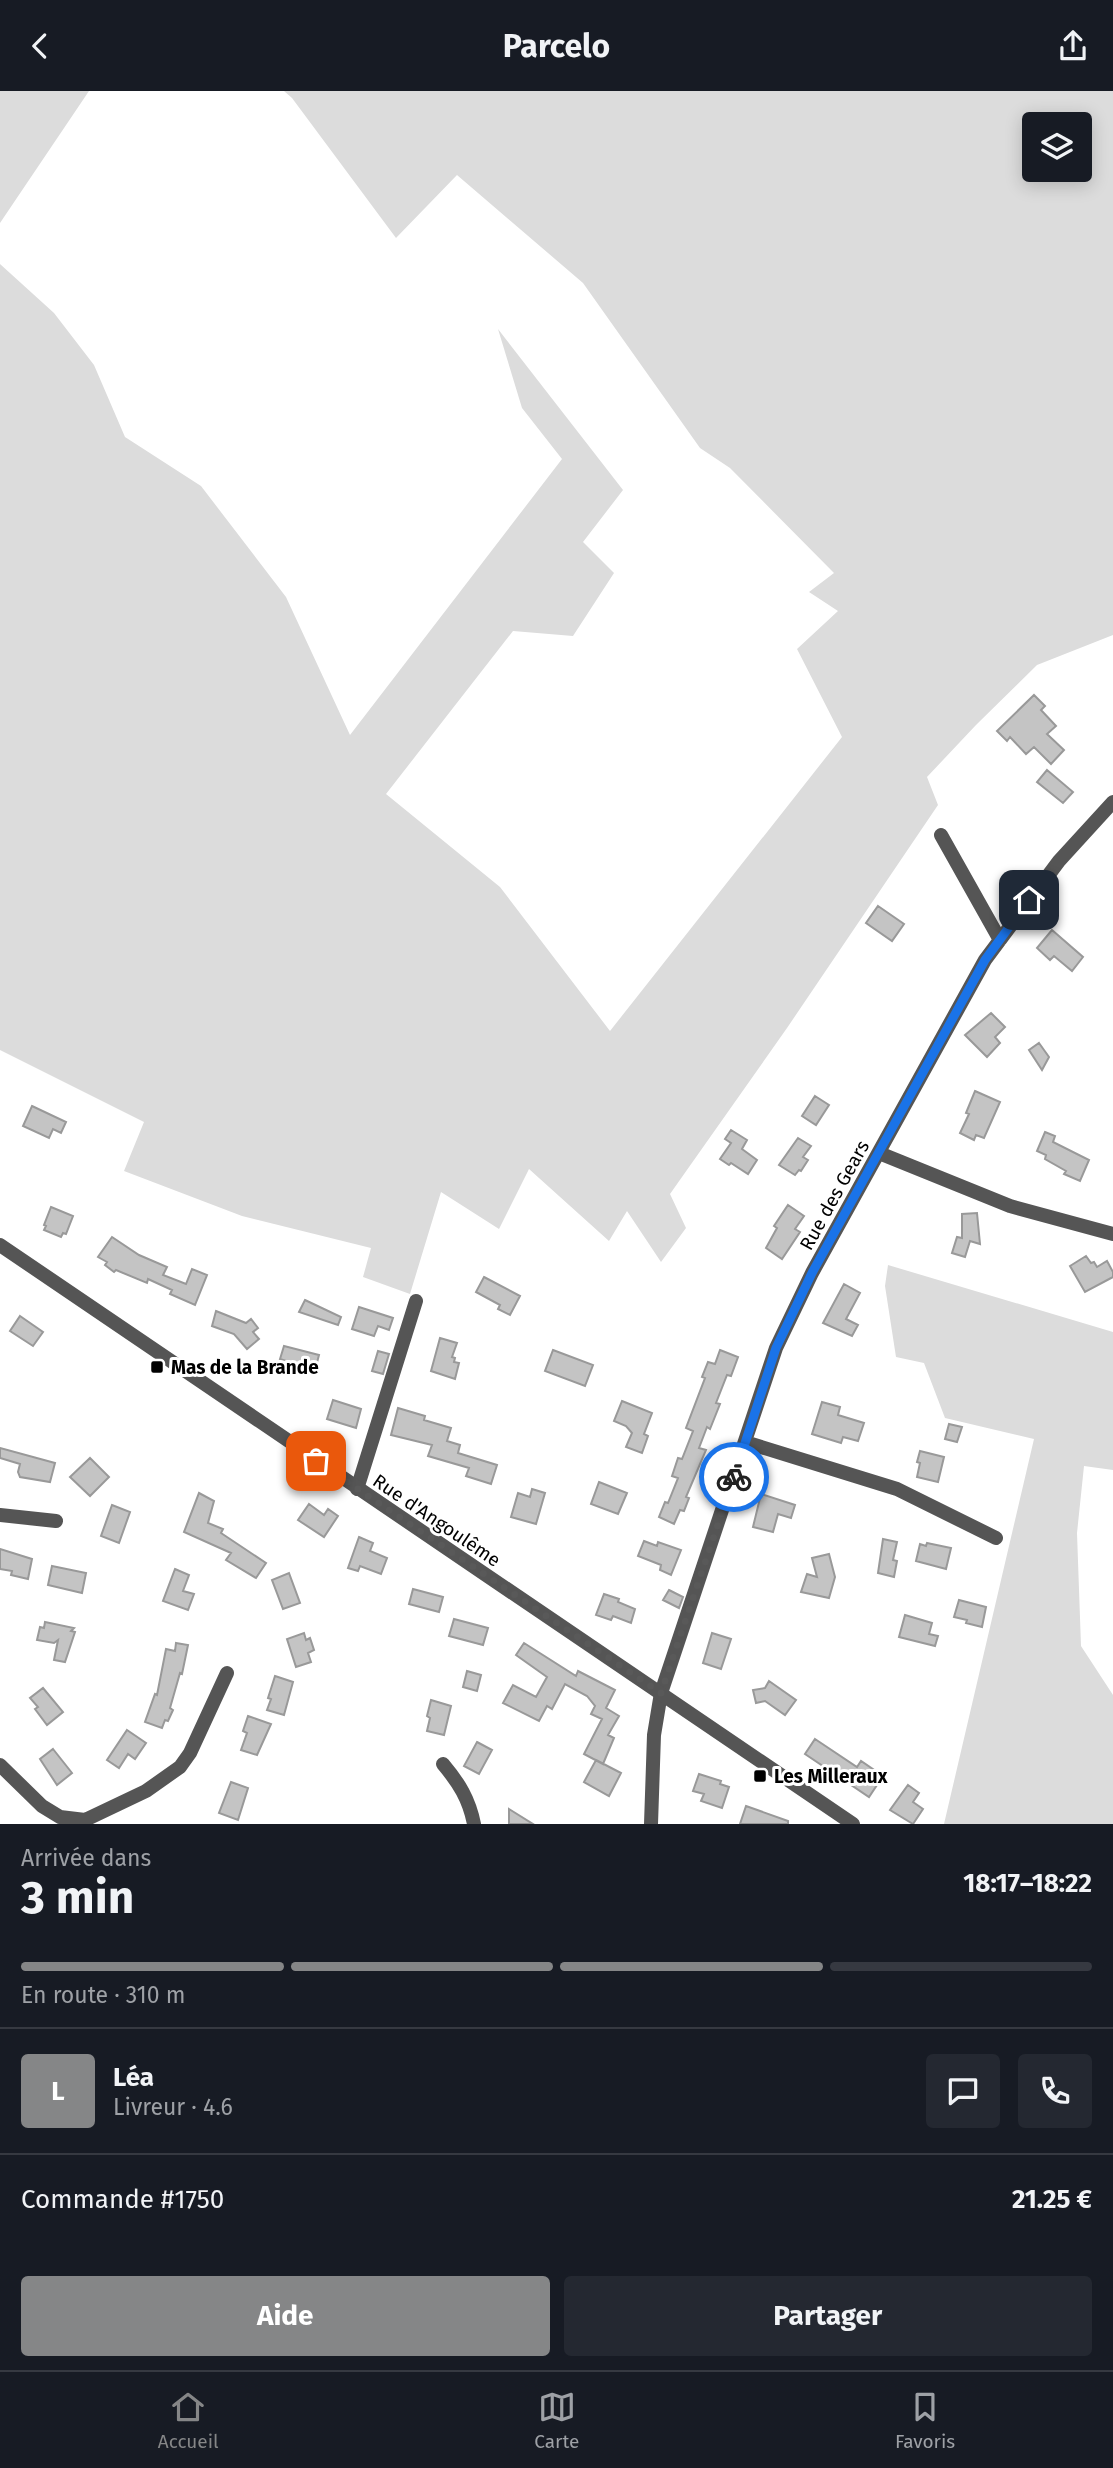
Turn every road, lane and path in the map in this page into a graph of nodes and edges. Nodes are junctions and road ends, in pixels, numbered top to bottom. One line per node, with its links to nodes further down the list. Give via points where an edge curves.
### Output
1 (1113, 802): 3 (street, Rue des Gears, via 1059,861)
2 (941, 835): 3 (street)
3 (1000, 940): 4 (street, Rue des Gears)
4 (879, 1153): 5 (street, via 1010,1206); 8 (street, Rue des Gears, via 776,1348)
5 (1113, 1234)
6 (0, 1245): 9 (street, Rue d'Angoulême)
7 (416, 1301): 9 (street)
8 (746, 1442): 12 (street, via 898,1489); 14 (street, Rue des Gears)
9 (357, 1489): 14 (street, Rue d'Angoulême)
10 (0, 1515): 11 (street)
11 (56, 1521)
12 (996, 1538)
13 (227, 1673): 16 (street, via 180,1767 146,1791 85,1820 60,1817 42,1806)
14 (661, 1693): 18 (street, Rue des Gears, via 654,1735); 19 (street, Rue d'Angoulême)
15 (443, 1764): 17 (street, via 459,1782)
16 (0, 1765)
17 (474, 1824)
18 (651, 1824)
19 (853, 1824)

